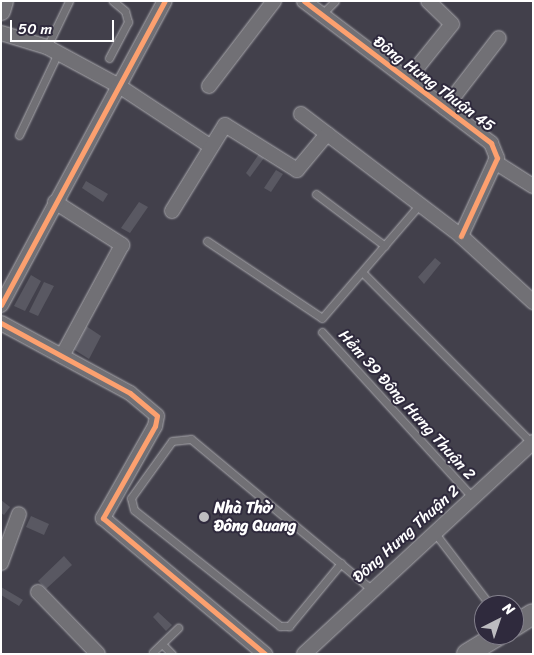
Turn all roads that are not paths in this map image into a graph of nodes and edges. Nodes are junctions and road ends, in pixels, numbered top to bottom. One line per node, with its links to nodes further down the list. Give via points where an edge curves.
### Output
1 (4, 1): 9 (street)
2 (69, 1): 13 (lane)
3 (113, 1): 14 (lane, via 126,11 128,22)
4 (164, 1): 16 (street)
5 (274, 1): 17 (street)
6 (304, 1): 10 (street, Đông Hưng Thuận 45)
7 (335, 1): 10 (lane)
8 (428, 1): 15 (street, via 452,24)
9 (1, 11)
10 (322, 14): 15 (street, Đông Hưng Thuận 45)
11 (1, 33): 13 (street)
12 (499, 38): 18 (street)
13 (53, 50): 16 (street); 21 (lane)
14 (109, 58)
15 (408, 79): 18 (street, Đông Hưng Thuận 45)
16 (119, 86): 22 (street); 26 (street)
17 (209, 86)
18 (445, 108): 23 (street, Đông Hưng Thuận 45, via 491,143)
19 (301, 114): 20 (street)
20 (327, 134): 22 (street, via 301,169 229,124); 27 (street)
21 (19, 135)
22 (210, 146): 28 (street)
23 (495, 162): 24 (street); 29 (street)
24 (533, 186)
25 (316, 194): 31 (lane)
26 (56, 202): 34 (street); 37 (street, via 122,245)
27 (420, 204): 29 (street); 31 (lane)
28 (172, 211)
29 (461, 236): 33 (street)
30 (207, 241): 32 (lane, via 322,318)
31 (385, 246): 32 (lane)
32 (363, 273): 38 (lane)
33 (530, 294)
34 (1, 305)
35 (1, 323): 37 (street)
36 (322, 332): 39 (lane, Hẻm 39 Đông Hưng Thuận 2)
37 (62, 356): 54 (street, via 130,393 157,416 155,426 102,518)
38 (532, 442): 39 (street, Đông Hưng Thuận 2)
39 (472, 497): 41 (street, Đông Hưng Thuận 2)
40 (19, 514): 43 (street)
41 (434, 532): 44 (street, Đông Hưng Thuận 2); 46 (lane)
42 (341, 563): 42 (lane, via 191,439 172,441 131,498 134,510 280,626 289,626); 44 (lane)
43 (1, 564)
44 (371, 589): 55 (street, Đông Hưng Thuận 2)
45 (38, 592): 52 (street)
46 (482, 595)
47 (178, 628): 48 (lane)
48 (162, 644): 50 (lane); 53 (lane)
49 (484, 645): 51 (main road)
50 (153, 652)
51 (472, 653)
52 (98, 654)
53 (172, 654)
54 (265, 654)
55 (304, 654)

